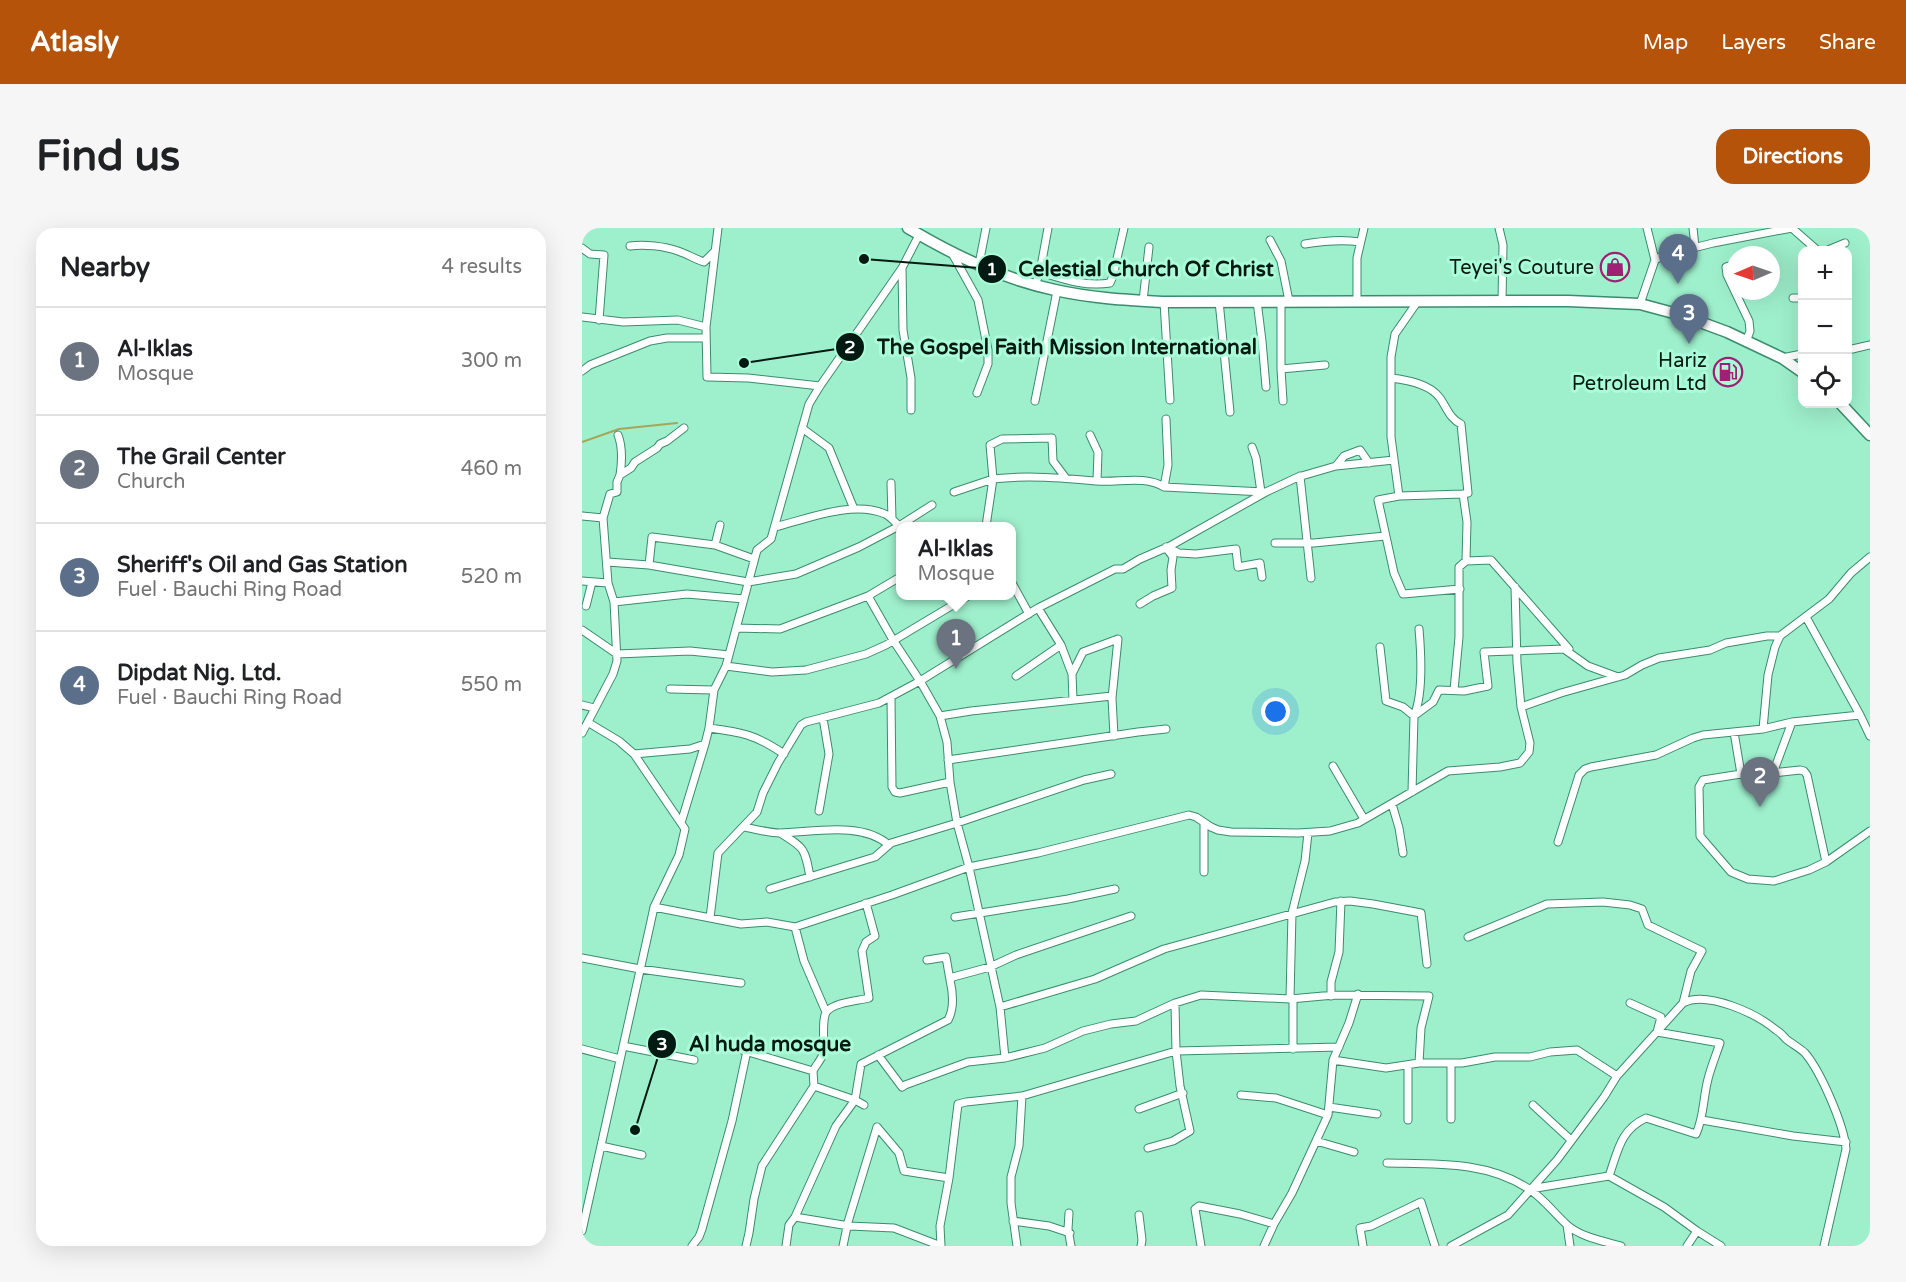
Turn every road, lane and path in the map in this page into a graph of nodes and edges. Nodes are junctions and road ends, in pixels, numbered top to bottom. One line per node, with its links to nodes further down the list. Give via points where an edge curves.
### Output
1 (718, 228): 23 (street)
2 (908, 228): 12 (main road)
3 (986, 228): 26 (street)
4 (1047, 228): 28 (street)
5 (1124, 228): 28 (street, via 1110,283 1072,282)
6 (1364, 228): 14 (street)
7 (1499, 228): 41 (street, via 1503,245)
8 (1647, 228): 25 (street)
9 (1693, 228): 21 (street)
10 (1792, 228): 11 (street); 18 (street)
11 (1768, 230): 21 (street)
12 (919, 235): 24 (main road); 27 (street)
13 (1270, 240): 36 (street, via 1281,261)
14 (1360, 242): 16 (street); 40 (street)
15 (1845, 243): 19 (street)
16 (1305, 244)
17 (630, 246): 23 (street, via 670,248 704,262)
18 (1812, 246)
19 (1838, 246)
20 (1149, 247): 34 (street)
21 (1695, 247): 25 (street)
22 (582, 248): 44 (street, via 590,254 604,255)
23 (715, 250): 45 (street)
24 (952, 252): 26 (main road); 59 (street, via 978,300 988,350 988,364)
25 (1655, 260): 42 (street)
26 (979, 264): 29 (main road)
27 (902, 268): 57 (street); 64 (street)
28 (1040, 272): 29 (street)
29 (1035, 285): 30 (main road)
30 (1058, 291): 34 (main road); 61 (street)
31 (1793, 298): 32 (street)
32 (1798, 298)
33 (1739, 300): 47 (street, via 1749,321)
34 (1143, 301): 38 (main road)
35 (1257, 301): 36 (main road); 39 (main road); 58 (street)
36 (1285, 301): 40 (main road); 53 (street)
37 (1418, 301): 40 (main road); 41 (main road); 56 (street, via 1395,334)
38 (1164, 302): 39 (main road); 60 (street)
39 (1219, 302): 65 (street)
40 (1357, 302)
41 (1502, 302): 42 (main road)
42 (1640, 304): 47 (main road, via 1681,315)
43 (582, 317): 44 (street)
44 (598, 320): 45 (street, via 678,320)
45 (706, 327): 46 (street)
46 (705, 338): 55 (street, via 650,341); 57 (street, via 707,377)
47 (1746, 342): 51 (main road)
48 (1870, 345): 49 (street)
49 (1852, 349)
50 (1798, 355): 51 (street)
51 (1782, 358): 54 (main road)
52 (1324, 365): 53 (street)
53 (1281, 369): 62 (street)
54 (1798, 369)
55 (582, 371)
56 (1391, 378): 73 (street); 85 (street, via 1424,386 1439,395 1454,421 1461,424 1468,493)
57 (820, 386): 68 (street, via 809,404)
58 (1266, 387)
59 (977, 393)
60 (1170, 400)
61 (1035, 401)
62 (1283, 401)
63 (1845, 408): 71 (main road)
64 (911, 410)
65 (1230, 412)
66 (1166, 419): 82 (street, via 1168,465)
67 (684, 428): 76 (street)
68 (802, 428): 88 (street, via 829,448); 96 (street)
69 (618, 435): 76 (street)
70 (1090, 435): 80 (street, via 1098,452)
71 (1870, 435)
72 (1252, 447): 84 (street)
73 (1394, 460): 74 (street); 86 (street)
74 (1369, 463): 75 (street); 75 (street, via 1360,450 1344,456)
75 (1336, 466): 77 (street)
76 (620, 476): 90 (street, via 617,492 610,494)
77 (1300, 476): 84 (street); 99 (street)
78 (1065, 477): 79 (street); 79 (street, via 1053,461 1052,438 1022,438 1002,439 990,445); 80 (street)
79 (993, 479): 83 (street); 93 (street)
80 (1097, 481): 82 (street, via 1155,481)
81 (891, 483): 91 (street)
82 (1164, 487): 84 (street)
83 (954, 492)
84 (1264, 492): 102 (street)
85 (1463, 494): 86 (street); 105 (street)
86 (1399, 496): 98 (street, via 1378,500)
87 (932, 505): 92 (street)
88 (854, 509): 91 (street, via 887,514); 96 (street)
89 (582, 516): 90 (street)
90 (603, 518): 106 (street)
91 (892, 519): 94 (street)
92 (905, 522)
93 (987, 522)
94 (896, 523)
95 (720, 525): 101 (street)
96 (775, 527): 104 (street, via 771,539 757,550)
97 (896, 528): 113 (street, via 796,574)
98 (1385, 536): 99 (street); 116 (street, via 1403,594)
99 (1307, 542): 100 (street); 109 (street)
100 (1275, 543)
101 (715, 545): 104 (street); 107 (street, via 652,537)
102 (1166, 547): 108 (street, via 1196,554 1236,549 1238,567 1260,563); 122 (street, via 1173,557 1172,588); 124 (street)
103 (1870, 557): 126 (street)
104 (754, 560): 113 (street)
105 (1466, 561): 115 (street, via 1491,560); 116 (street, via 1459,567)
106 (607, 562): 107 (street); 114 (street)
107 (649, 565): 113 (street)
108 (1262, 577)
109 (1311, 578)
110 (896, 580): 118 (street)
111 (582, 581): 112 (street)
112 (592, 582): 114 (street); 123 (street)
113 (748, 582): 119 (street)
114 (608, 583): 121 (street)
115 (1515, 587): 134 (street); 137 (street)
116 (1460, 589): 145 (street)
117 (1016, 592): 125 (street)
118 (868, 596): 127 (street, via 780,629); 131 (street)
119 (744, 598): 121 (street, via 687,594); 127 (street)
120 (961, 600): 131 (street)
121 (614, 602): 135 (street)
122 (1140, 604)
123 (586, 606)
124 (1038, 608): 125 (street); 132 (street)
125 (1029, 614): 142 (street)
126 (1806, 617): 130 (street); 152 (street)
127 (736, 628): 136 (street)
128 (1419, 629): 154 (street, via 1419,703)
129 (582, 630): 135 (street)
130 (1780, 636): 141 (street, via 1659,658); 160 (street, via 1768,675)
131 (893, 640): 138 (street, via 866,654 806,670 772,672); 142 (street)
132 (1061, 645): 139 (street); 140 (street)
133 (1380, 647): 154 (street, via 1386,700)
134 (1517, 651): 137 (street, via 1564,649); 145 (street, via 1484,652 1488,686); 150 (street)
135 (617, 654): 136 (street, via 690,651); 151 (street, via 613,674)
136 (729, 655): 138 (street)
137 (1574, 656): 141 (street)
138 (726, 666): 144 (street)
139 (1072, 674): 146 (street, via 1083,652 1118,639); 148 (street)
140 (1016, 676)
141 (1618, 677): 150 (street)
142 (920, 681): 147 (street); 153 (street)
143 (670, 689): 144 (street)
144 (714, 690): 158 (street)
145 (1454, 690): 154 (street, via 1439,690 1433,702)
146 (1112, 696): 148 (street); 163 (street)
147 (891, 697): 155 (street); 173 (street, via 895,792)
148 (1073, 700): 153 (street)
149 (582, 705): 151 (street)
150 (1521, 707): 174 (street, via 1530,743 1529,752 1520,763 1448,771)
151 (594, 708): 157 (street)
152 (1860, 715): 156 (street); 164 (street)
153 (940, 716): 168 (street)
154 (1414, 716): 174 (street)
155 (824, 718): 167 (street, via 801,725); 176 (street, via 830,754)
156 (1791, 722): 160 (street); 170 (street)
157 (589, 723): 162 (street); 166 (street)
158 (709, 728): 165 (street); 167 (street, via 741,732 764,740)
159 (1166, 729): 163 (street)
160 (1763, 729): 161 (street)
161 (1734, 732): 172 (street); 185 (street, via 1702,735 1656,754 1585,769 1576,783)
162 (582, 733)
163 (1114, 736): 168 (street)
164 (1870, 736)
165 (705, 744): 166 (street); 178 (street)
166 (634, 754): 178 (street)
167 (784, 754): 181 (street, via 757,812)
168 (948, 760): 173 (street)
169 (1333, 766): 177 (street)
170 (1773, 773): 172 (street); 188 (street, via 1800,770 1807,775)
171 (1111, 774): 179 (street)
172 (1741, 774): 188 (street, via 1703,780 1699,787 1700,836 1731,872 1748,879 1774,881)
173 (950, 782): 179 (street)
174 (1412, 792): 175 (street)
175 (1392, 804): 177 (street); 187 (street)
176 (819, 812)
177 (1364, 819): 183 (street, via 1330,831)
178 (681, 823): 196 (street, via 685,829 679,855)
179 (957, 823): 186 (street); 189 (street)
180 (1204, 824): 183 (street, via 1232,832); 189 (street, via 1189,814); 190 (street)
181 (744, 827): 184 (street); 201 (street, via 718,852)
182 (1870, 831): 188 (street)
183 (1308, 832): 197 (street)
184 (779, 833): 186 (street, via 841,830 879,837); 191 (street, via 800,845 806,854)
185 (1558, 842)
186 (888, 845): 191 (street, via 876,857)
187 (1403, 853)
188 (1826, 862)
189 (969, 867): 195 (street); 198 (street)
190 (1204, 872)
191 (810, 878): 192 (street)
192 (770, 889)
193 (1115, 889): 198 (street)
194 (1341, 902): 197 (street); 206 (street, via 1421,913); 212 (street, via 1339,952)
195 (866, 903): 202 (street); 218 (street, via 875,936 862,951 869,998 837,1005)
196 (654, 907): 201 (street); 208 (street)
197 (1292, 913): 213 (street); 217 (street, via 1164,950 1095,979)
198 (979, 914): 200 (street); 207 (street)
199 (1131, 916): 207 (street)
200 (955, 917)
201 (710, 918): 202 (street)
202 (795, 927): 218 (street, via 804,961)
203 (1468, 937): 216 (street, via 1547,904 1630,905 1642,909 1648,925 1702,951 1691,971)
204 (582, 958): 208 (street)
205 (927, 960): 209 (street, via 946,957)
206 (1426, 964)
207 (990, 967): 209 (street); 217 (street)
208 (640, 969): 210 (street); 220 (street)
209 (950, 980): 227 (street, via 953,994 948,1020)
210 (741, 983)
211 (1358, 994): 212 (street); 221 (street); 233 (street, via 1429,996 1421,1029)
212 (1331, 996): 213 (street)
213 (1292, 999): 214 (street, via 1202,996); 224 (street)
214 (1175, 1003): 226 (street); 228 (street, via 1136,1021 1083,1031 1045,1048)
215 (1630, 1003): 219 (street, via 1661,1017)
216 (1683, 1003): 219 (street); 252 (street, via 1690,999 1725,1003 1776,1029 1804,1053 1821,1079)
217 (1000, 1007): 228 (street)
218 (826, 1012): 235 (street, via 822,1057)
219 (1657, 1032): 236 (street); 249 (street, via 1720,1043 1708,1078)
220 (623, 1046): 229 (street); 230 (street)
221 (1339, 1047): 224 (street); 231 (street)
222 (735, 1048): 225 (street)
223 (582, 1049): 229 (street)
224 (1293, 1049): 226 (street)
225 (747, 1051): 235 (street); 271 (street, via 702,1229)
226 (1176, 1051): 238 (street); 240 (street)
227 (878, 1055): 228 (street, via 902,1087 968,1062); 241 (street, via 861,1064)
228 (1005, 1058)
229 (620, 1059): 253 (street)
230 (694, 1060)
231 (1333, 1060): 234 (street, via 1386,1068); 245 (street)
232 (1451, 1063): 233 (street); 236 (street, via 1577,1050); 247 (street)
233 (1419, 1064): 234 (street)
234 (1408, 1066): 248 (street)
235 (813, 1071): 237 (street)
236 (1617, 1076): 250 (street)
237 (814, 1086): 241 (street); 272 (street, via 762,1166)
238 (1183, 1093): 244 (street); 254 (street, via 1190,1131)
239 (1241, 1095): 245 (street, via 1275,1098)
240 (1022, 1096): 259 (street, via 958,1104); 264 (street, via 1019,1146 1011,1177)
241 (855, 1100): 242 (street); 263 (street, via 836,1126)
242 (864, 1105)
243 (1533, 1105): 250 (street)
244 (1139, 1109)
245 (1329, 1111): 246 (street); 251 (street)
246 (1377, 1114)
247 (1451, 1119)
248 (1408, 1120)
249 (1702, 1120): 252 (street); 258 (street, via 1696,1134 1646,1118 1635,1123 1622,1138)
250 (1571, 1140): 260 (street)
251 (1316, 1141): 255 (street); 265 (street)
252 (1846, 1142): 288 (street, via 1846,1157)
253 (601, 1146): 256 (street); 268 (street)
254 (1148, 1148)
255 (1354, 1152)
256 (642, 1155)
257 (1387, 1163): 260 (street, via 1450,1164 1499,1174)
258 (1609, 1176): 260 (street); 269 (street, via 1664,1207)
259 (949, 1178): 267 (street, via 904,1171 899,1153 877,1127); 275 (street)
260 (1530, 1190): 266 (street); 283 (street, via 1508,1215)
261 (1069, 1213): 270 (street)
262 (1139, 1215): 278 (street)
263 (795, 1217): 267 (street); 273 (street, via 789,1225)
264 (1013, 1221): 270 (street); 276 (street)
265 (1274, 1224): 279 (street, via 1199,1206 1195,1209); 280 (street)
266 (1567, 1225): 284 (street); 285 (street, via 1584,1235)
267 (849, 1226): 274 (street); 275 (street, via 894,1228)
268 (582, 1231)
269 (1696, 1231): 286 (street); 287 (street)
270 (1070, 1233): 277 (street)
271 (692, 1246)
272 (746, 1246)
273 (786, 1246)
274 (843, 1246)
275 (940, 1246)
276 (1017, 1246)
277 (1071, 1246)
278 (1141, 1246)
279 (1201, 1246)
280 (1264, 1246)
281 (1363, 1246): 282 (street, via 1360,1228 1421,1202)
282 (1435, 1246)
283 (1451, 1246)
284 (1570, 1246)
285 (1621, 1246)
286 (1687, 1246)
287 (1721, 1246)
288 (1824, 1246)

